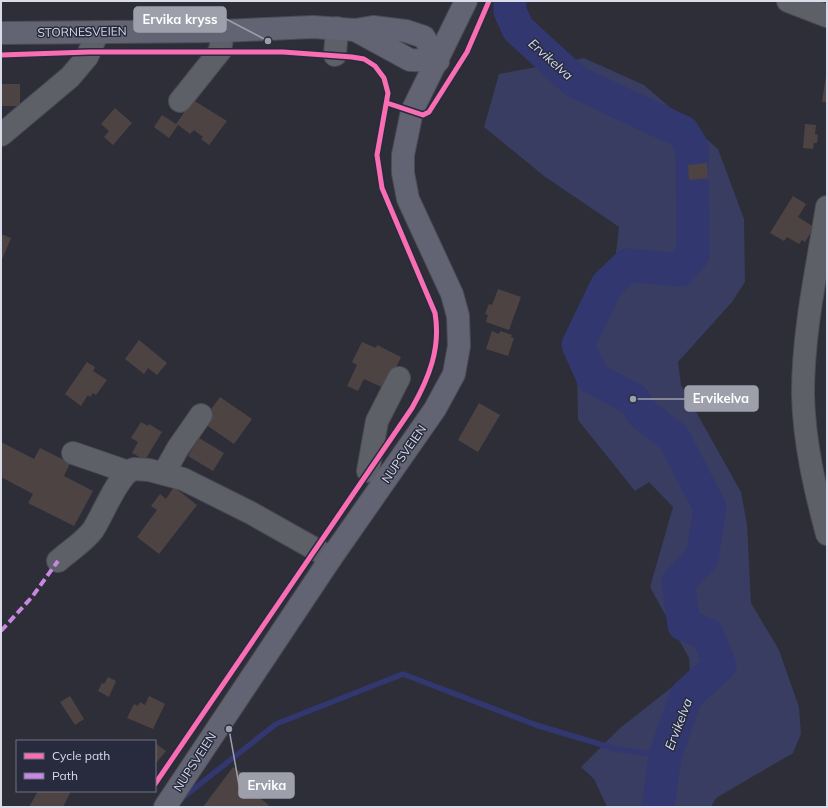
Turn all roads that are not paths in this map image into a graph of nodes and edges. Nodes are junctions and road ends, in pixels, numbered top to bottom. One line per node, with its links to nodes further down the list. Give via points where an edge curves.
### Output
1 (788, 1): 3 (street)
2 (466, 2): 9 (main road, NUPSVEIEN)
3 (827, 16)
4 (346, 29): 5 (main road, STORNESVEIEN, via 313,27); 8 (street); 9 (main road, STORNESVEIEN, via 410,60)
5 (223, 31): 6 (main road, STORNESVEIEN); 10 (street, via 220,52)
6 (98, 32): 7 (main road, STORNESVEIEN); 11 (street, via 87,57 74,73)
7 (1, 33)
8 (335, 55)
9 (438, 61): 20 (main road, NUPSVEIEN, via 412,111 403,155 403,173 408,198 452,294 460,328 457,364 435,409)
10 (180, 101)
11 (1, 135)
12 (827, 207): 19 (street, via 806,340 803,395 808,449)
13 (399, 378): 17 (street, via 377,421)
14 (201, 415): 18 (street)
15 (73, 453): 16 (street)
16 (128, 472): 18 (street, via 140,469); 21 (street, via 88,536)
17 (368, 472)
18 (164, 473): 20 (street, via 206,490 315,547)
19 (827, 534)
20 (331, 558): 22 (main road, NUPSVEIEN)
21 (58, 561)
22 (166, 807)

